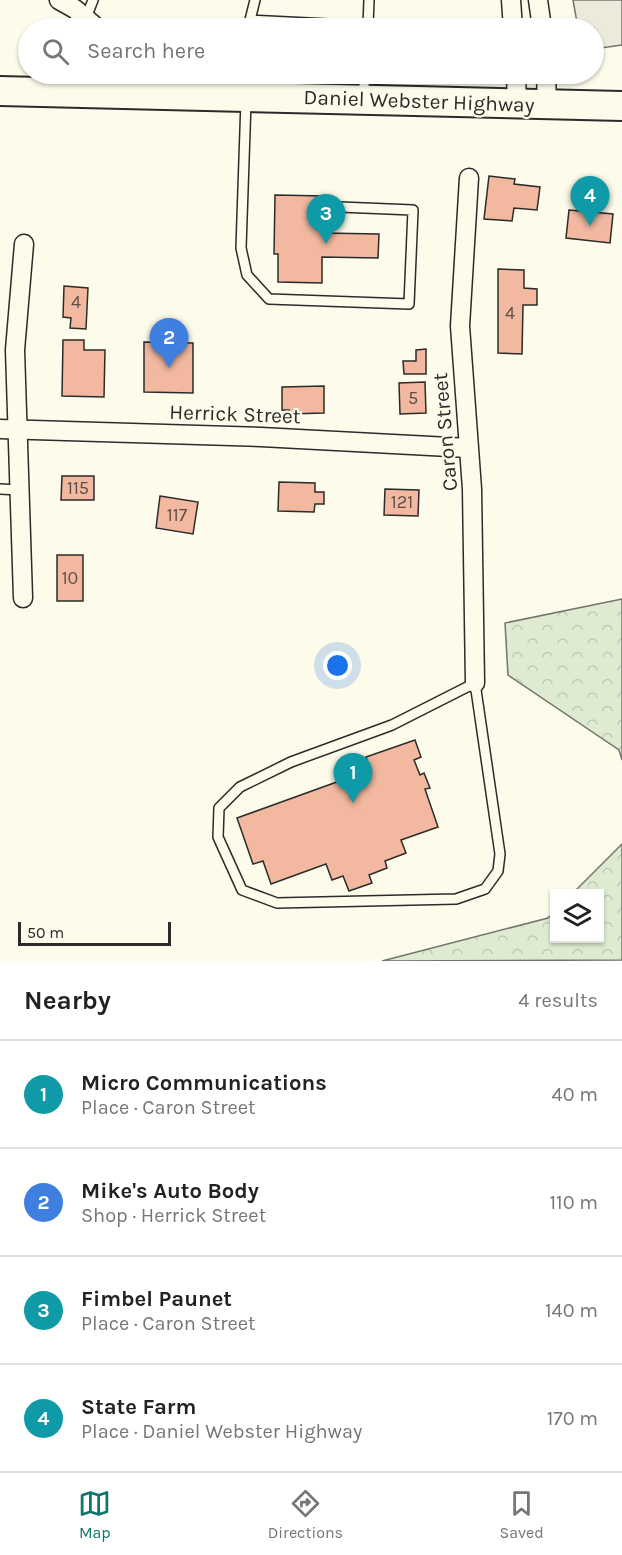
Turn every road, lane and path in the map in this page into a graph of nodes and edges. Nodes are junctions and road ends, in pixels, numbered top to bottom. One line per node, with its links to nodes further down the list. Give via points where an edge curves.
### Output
1 (59, 0): 7 (street)
2 (93, 0): 8 (lane)
3 (255, 0): 9 (lane)
4 (369, 0): 10 (lane)
5 (511, 0): 11 (street)
6 (538, 0): 12 (street)
7 (85, 18)
8 (92, 18)
9 (250, 18)
10 (368, 18)
11 (512, 18)
12 (541, 18)
13 (95, 84): 18 (main road, Daniel Webster Highway)
14 (120, 84): 19 (main road, Daniel Webster Highway)
15 (517, 84): 20 (street)
16 (547, 84): 21 (street)
17 (364, 87): 19 (main road, Daniel Webster Highway); 20 (main road, Daniel Webster Highway)
18 (0, 91)
19 (246, 96): 24 (lane, via 241,248 247,275 269,299 409,304 412,210)
20 (518, 105): 21 (main road, Daniel Webster Highway)
21 (548, 105): 22 (main road, Daniel Webster Highway)
22 (622, 106)
23 (469, 177): 27 (street, Caron Street, via 460,326)
24 (340, 207)
25 (24, 244): 26 (street)
26 (8, 429): 27 (street, Herrick Street); 29 (street)
27 (468, 448): 31 (street, Caron Street)
28 (0, 489): 29 (lane)
29 (19, 489): 30 (street)
30 (23, 598)
31 (476, 683): 31 (lane, via 500,854 498,871 485,889 456,899 337,903 277,903 242,890 218,837 219,808 240,787 291,762 392,725)

